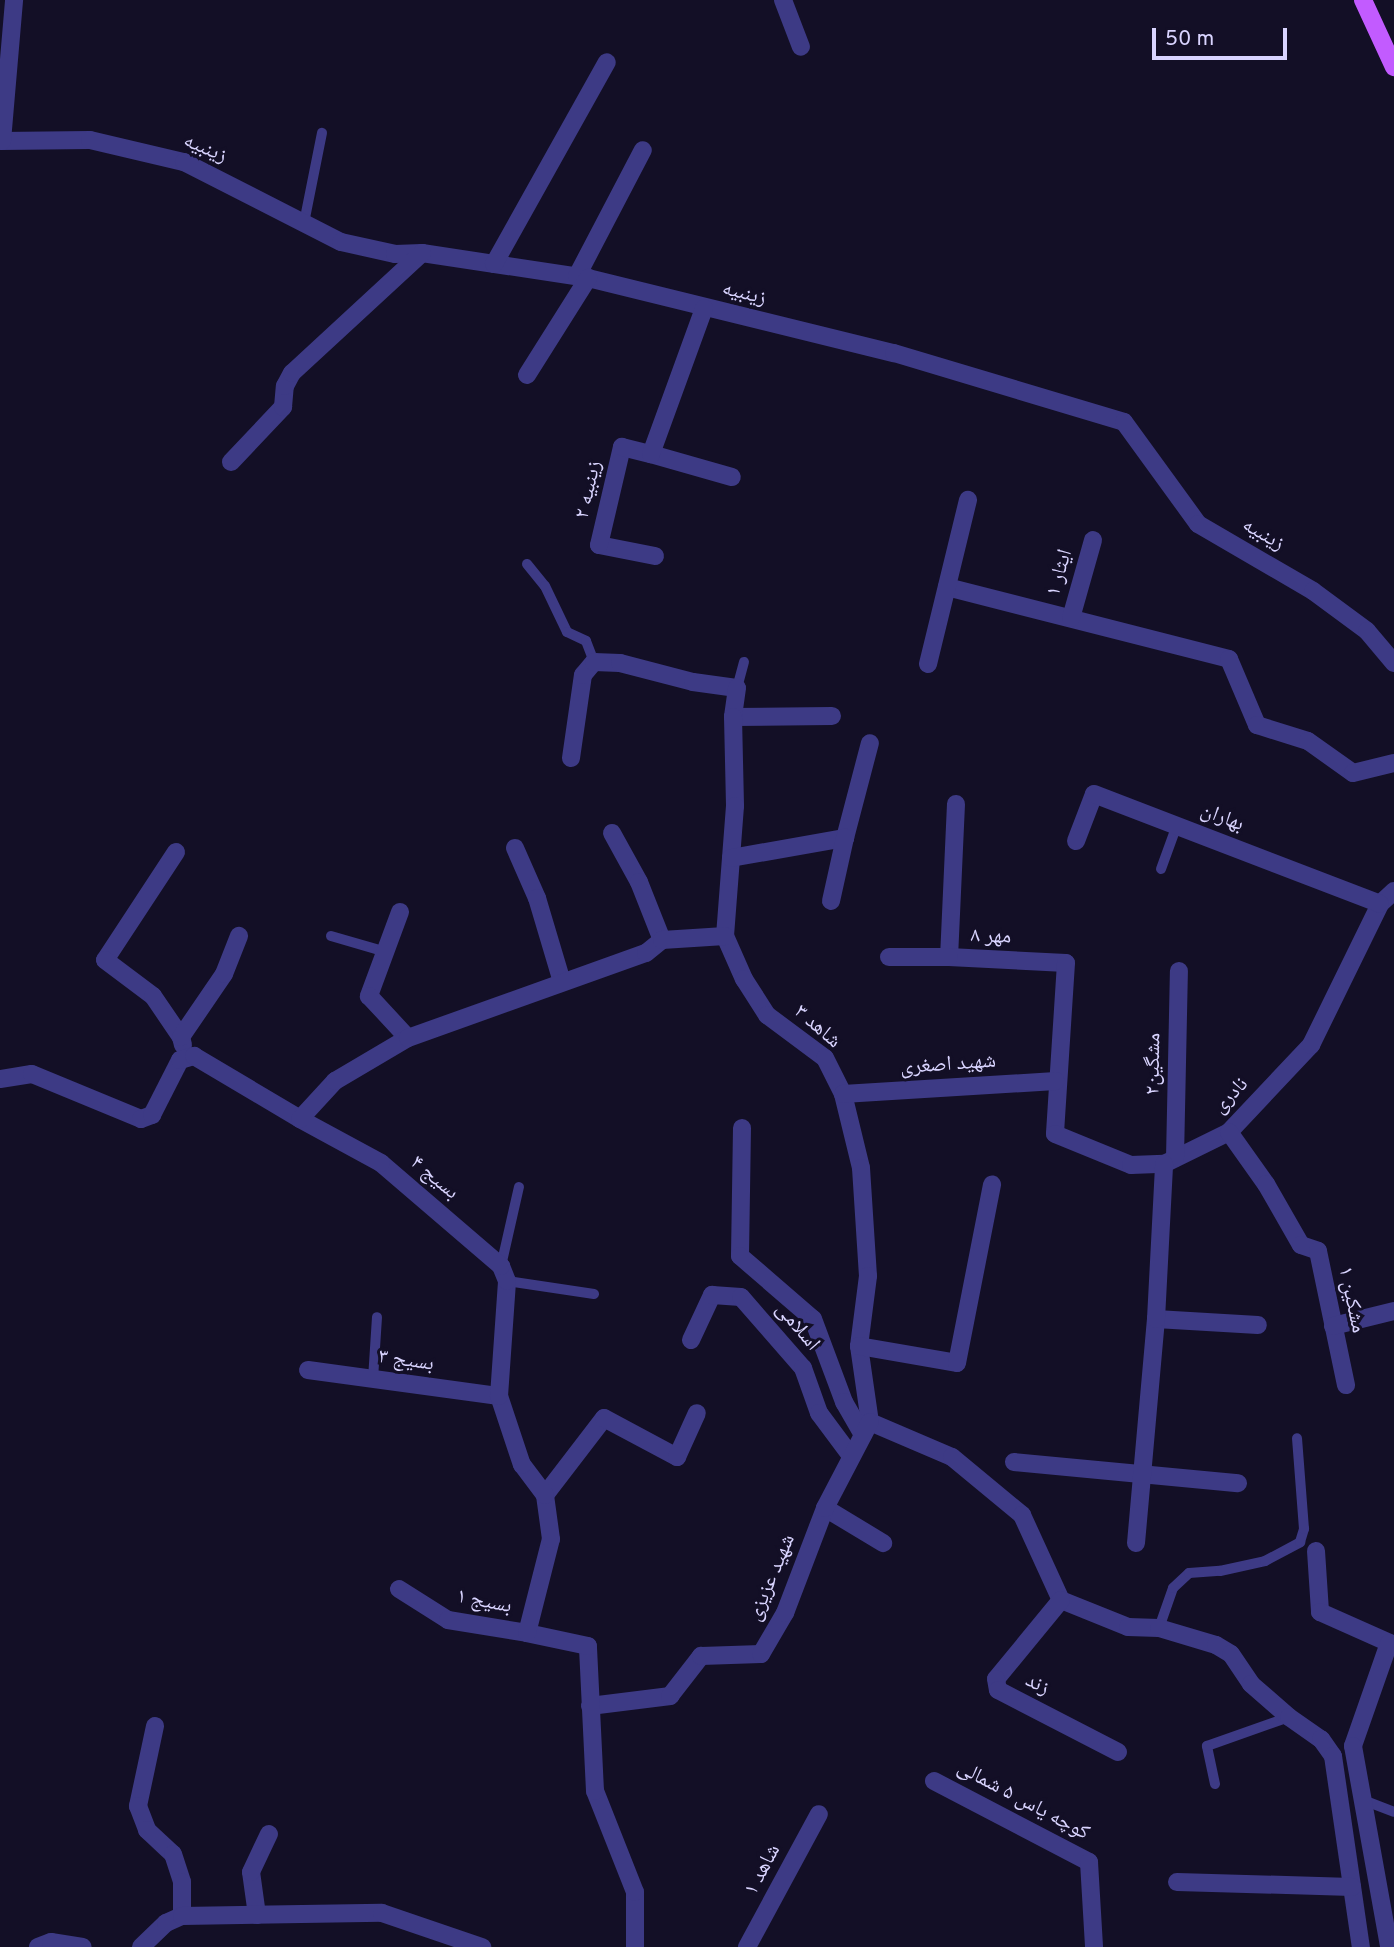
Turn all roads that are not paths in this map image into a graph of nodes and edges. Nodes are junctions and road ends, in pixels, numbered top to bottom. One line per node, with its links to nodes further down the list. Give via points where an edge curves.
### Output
1 (14, 0): 8 (street)
2 (783, 0): 4 (street)
3 (1363, 0): 6 (main road)
4 (802, 47)
5 (607, 62): 12 (street)
6 (1394, 67)
7 (322, 132): 10 (lane)
8 (1, 141): 10 (street, زینبیه, via 90,140 184,162)
9 (643, 150): 13 (street)
10 (304, 223): 11 (street, زینبیه, via 341,242 396,254)
11 (422, 253): 12 (street, زینبیه); 17 (street, via 292,373 283,407)
12 (494, 264): 13 (street, زینبیه)
13 (583, 277): 14 (street, زینبیه); 15 (street)
14 (704, 308): 16 (street); 27 (street, زینبیه, via 894,353 1124,422 1198,524 1313,591 1367,631)
15 (527, 375)
16 (651, 454): 18 (street); 21 (street, زینبیه ۲, via 622,447 599,545)
17 (231, 461)
18 (732, 477)
19 (968, 500): 23 (street)
20 (1093, 540): 24 (street, ایثار ۱)
21 (655, 556)
22 (527, 564): 25 (lane, via 545,586 567,632 586,641)
23 (947, 587): 24 (street); 28 (street)
24 (1071, 618): 34 (street, via 1229,659 1257,725 1308,741 1353,774)
25 (594, 662): 29 (street, via 620,663); 33 (street, via 583,675)
26 (744, 662): 29 (lane)
27 (1394, 663)
28 (928, 664)
29 (737, 688): 31 (street, شاهد ۳)
30 (832, 716): 31 (street)
31 (733, 717): 42 (street, شاهد ۳)
32 (870, 743): 38 (street)
33 (571, 758)
34 (1394, 763)
35 (956, 804): 54 (street, مهر ۸)
36 (1177, 825): 39 (street, بهاران, via 1094,794); 43 (lane); 46 (street, بهاران)
37 (612, 833): 51 (street, via 639,882)
38 (845, 838): 42 (street); 45 (street)
39 (1076, 841)
40 (515, 848): 56 (street, via 537,898)
41 (176, 852): 57 (street, via 105,960 153,996)
42 (731, 858): 50 (street, شاهد ۳)
43 (1161, 869)
44 (1394, 891): 46 (street, نادری)
45 (831, 901)
46 (1380, 904): 65 (street, نادری, via 1311,1045)
47 (400, 912): 52 (street)
48 (239, 936): 57 (street, via 224,974)
49 (331, 936): 52 (lane)
50 (725, 936): 51 (street); 62 (street, شاهد ۳, via 767,1015 825,1058)
51 (662, 940): 56 (street, via 646,953)
52 (386, 952): 58 (street, via 369,996)
53 (889, 957): 54 (street)
54 (949, 957): 61 (street, مهر ۸, via 1066,962)
55 (1179, 971): 66 (street, مشگین۲)
56 (562, 982): 58 (street)
57 (181, 1037): 59 (street)
58 (408, 1038): 63 (street, via 335,1081)
59 (187, 1058): 60 (street, via 180,1060 152,1115 141,1119 32,1074); 63 (street, بسیج ۴, via 194,1056)
60 (0, 1079)
61 (1056, 1081): 62 (street, شهید اصغری); 66 (street, نادری, via 1055,1134 1131,1165)
62 (843, 1094): 77 (street, شاهد ۳, via 863,1195 868,1276)
63 (300, 1119): 69 (street, بسیج ۴, via 381,1163)
64 (742, 1128): 83 (street, via 740,1256 813,1319 844,1402)
65 (1229, 1132): 66 (street, نادری); 75 (street, مشکین ۱, via 1301,1245 1318,1251)
66 (1169, 1161): 73 (street, مشگین۲)
67 (992, 1184): 77 (street, via 957,1363)
68 (519, 1187): 69 (lane)
69 (504, 1273): 70 (lane); 81 (street)
70 (594, 1294)
71 (377, 1317): 79 (lane)
72 (1392, 1317): 75 (street)
73 (1156, 1319): 74 (street); 87 (street, مشگین۲)
74 (1258, 1325)
75 (1333, 1326): 80 (street, مشکین ۱)
76 (691, 1340): 85 (street, اسلامی, via 712,1295 741,1297 803,1368 819,1413)
77 (859, 1346): 83 (street, شاهد ۳)
78 (308, 1370): 79 (street, بسیج ۳)
79 (373, 1379): 81 (street, بسیج ۳)
80 (1346, 1384)
81 (499, 1396): 89 (street, via 522,1465)
82 (697, 1413): 89 (street, via 677,1457 604,1418)
83 (867, 1428): 85 (street, شهید عزیزی); 95 (street, via 952,1457 1022,1516)
84 (1297, 1438): 96 (lane, via 1304,1529 1300,1542 1265,1561 1189,1573 1173,1588)
85 (851, 1456): 90 (street, شهید عزیزی)
86 (1014, 1462): 87 (street)
87 (1141, 1475): 88 (street); 92 (street, مشگین۲)
88 (1238, 1483)
89 (545, 1495): 97 (street, via 551,1539)
90 (825, 1508): 91 (street); 99 (street, شهید عزیزی, via 785,1614 761,1654 701,1656 670,1696)
91 (883, 1543)
92 (1136, 1543)
93 (1316, 1551): 98 (street, via 1320,1612)
94 (399, 1589): 97 (street, بسیج ۱, via 448,1620)
95 (1061, 1600): 96 (street, via 1128,1627); 102 (street, زند, via 996,1679 998,1690)
96 (1159, 1628): 100 (street, via 1231,1654 1251,1684)
97 (527, 1633): 99 (street, via 588,1646)
98 (1392, 1644): 105 (street, via 1353,1746)
99 (590, 1706): 118 (street, via 595,1791 635,1892)
100 (1289, 1717): 104 (lane, via 1207,1746); 110 (street, via 1321,1739 1333,1756)
101 (155, 1726): 112 (street, via 138,1806 147,1829 173,1854 182,1882)
102 (1118, 1752)
103 (934, 1781): 120 (street, کوچه یاس ۵ شمالی, via 1089,1862)
104 (1215, 1784)
105 (1363, 1800): 106 (lane); 122 (street)
106 (1394, 1812)
107 (819, 1814): 119 (street, شاهد ۱)
108 (269, 1834): 111 (street, via 251,1872)
109 (1177, 1882): 110 (street)
110 (1352, 1887): 121 (street)
111 (257, 1915): 112 (street); 117 (street, via 382,1913)
112 (181, 1916): 113 (street)
113 (158, 1939): 116 (street)
114 (38, 1947): 115 (street, via 51,1942)
115 (83, 1947)
116 (141, 1947)
117 (482, 1947)
118 (635, 1947)
119 (747, 1947)
120 (1094, 1947)
121 (1361, 1947)
122 (1389, 1947)

